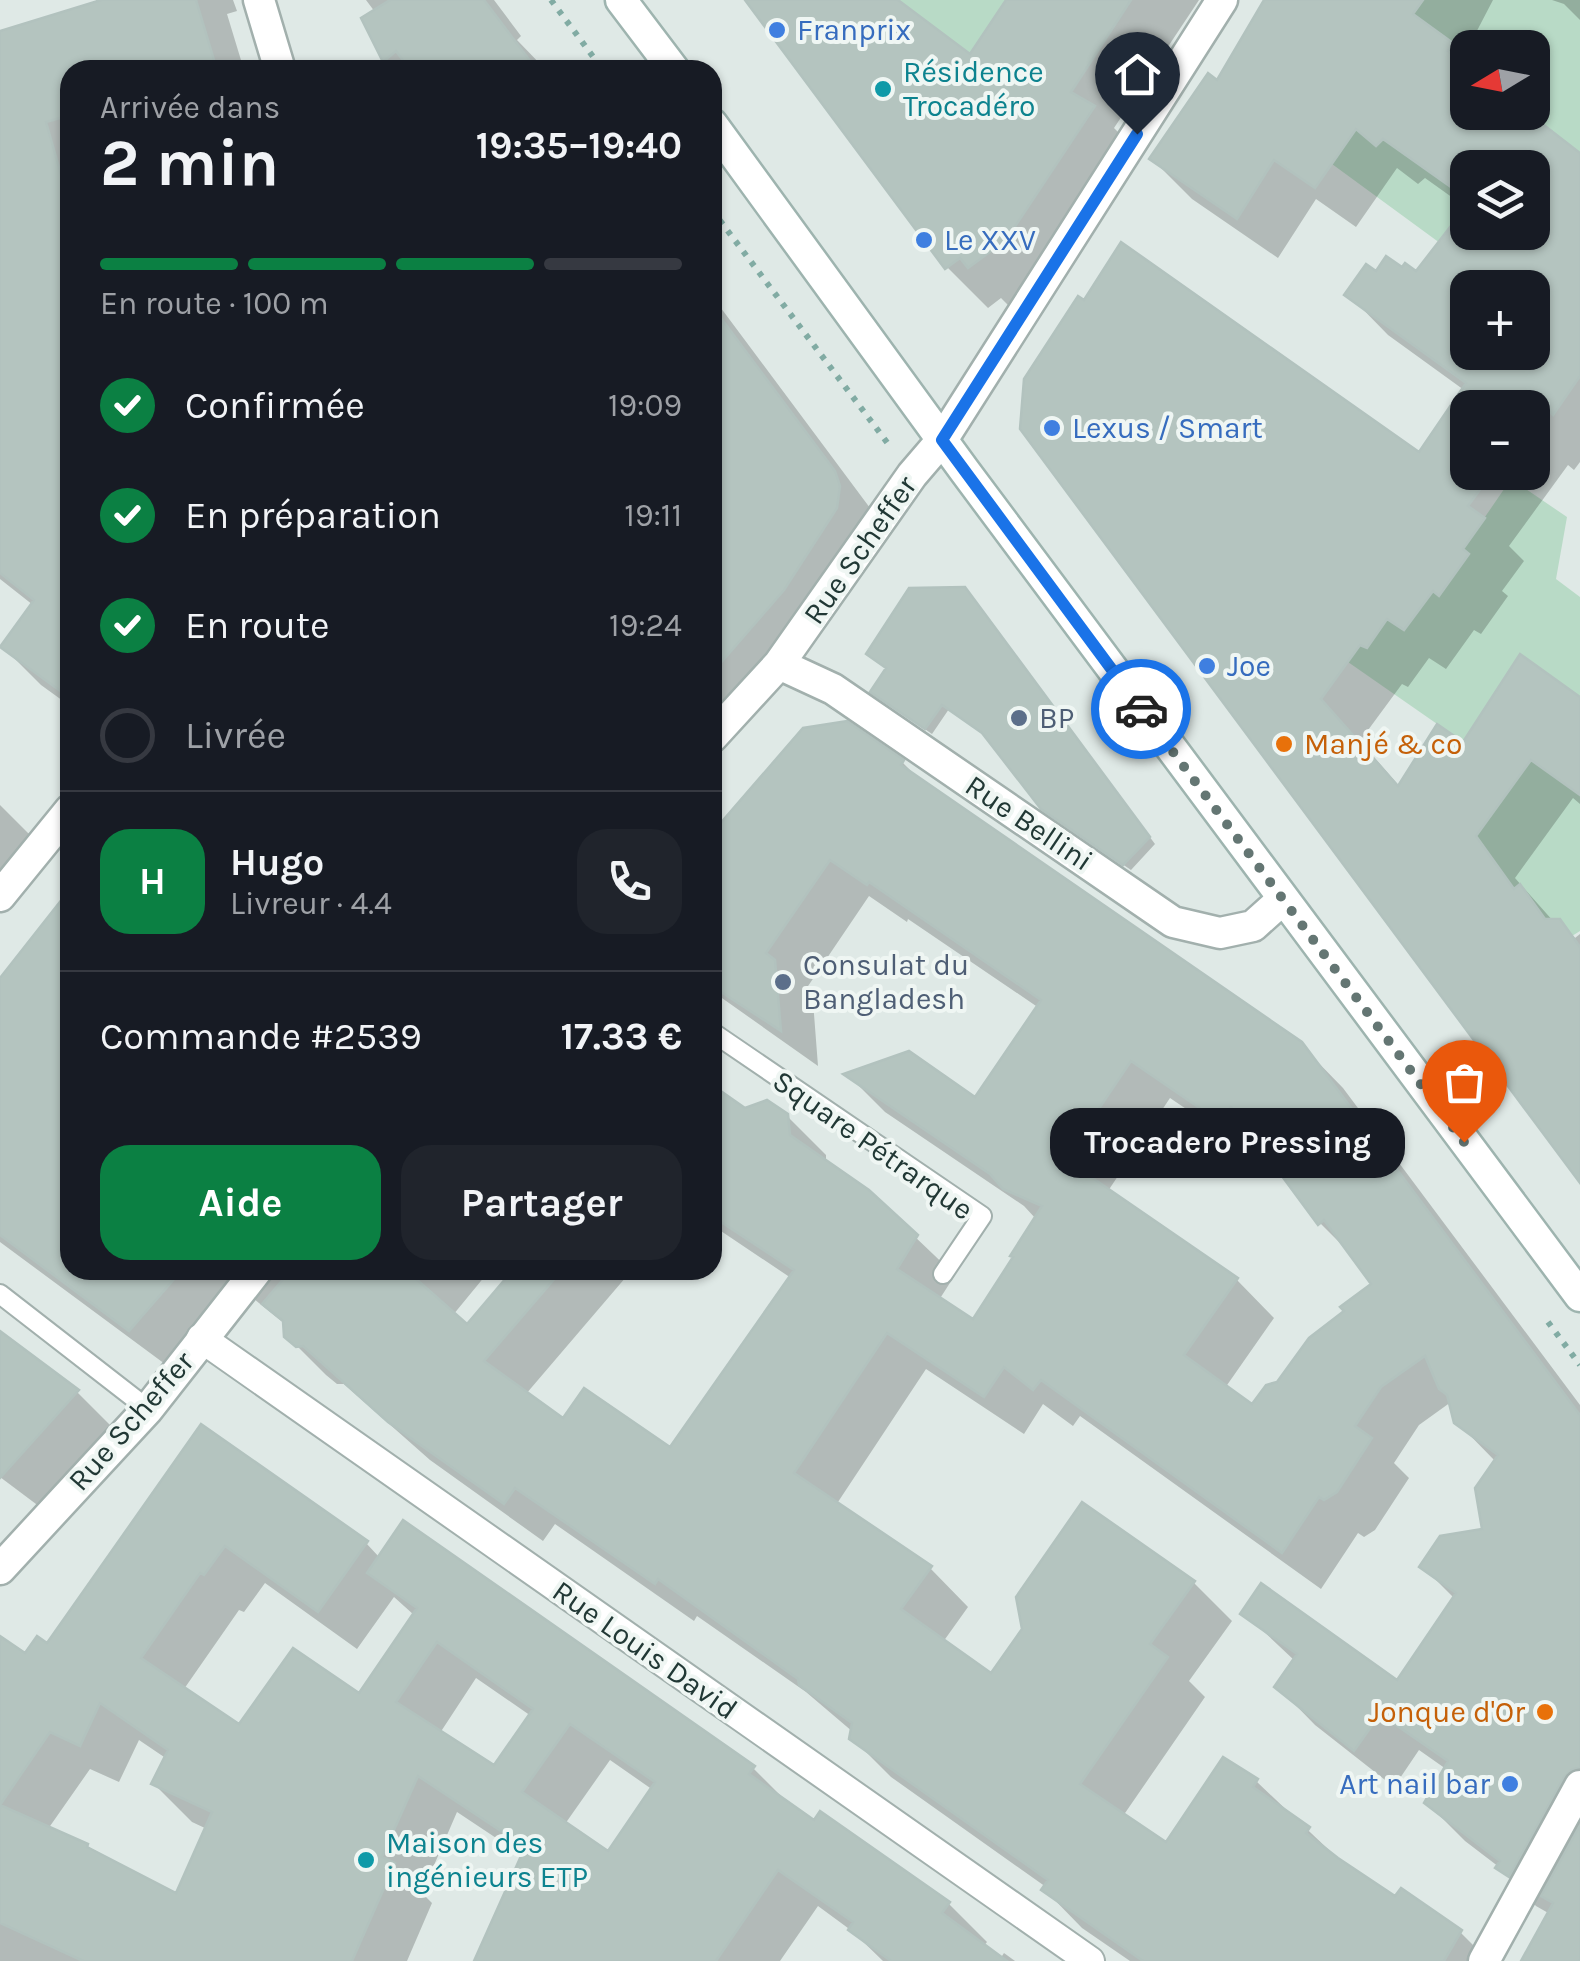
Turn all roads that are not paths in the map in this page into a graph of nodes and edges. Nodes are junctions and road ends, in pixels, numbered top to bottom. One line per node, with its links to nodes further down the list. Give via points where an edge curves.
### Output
1 (259, 0): 4 (street)
2 (622, 0): 5 (street)
3 (1222, 0): 7 (street, Rue Scheffer)
4 (277, 60)
5 (659, 60)
6 (722, 138): 7 (street)
7 (942, 440): 8 (street, Rue Scheffer); 12 (street)
8 (779, 664): 9 (street, Rue Scheffer); 12 (street, Rue Bellini, via 833,689 1174,922 1220,932 1253,926)
9 (722, 725)
10 (60, 822): 11 (street)
11 (0, 896)
12 (1282, 899): 17 (street)
13 (722, 1039): 14 (lane, Square Pétrarque, via 982,1216)
14 (943, 1274)
15 (249, 1280): 18 (street, Rue Scheffer)
16 (0, 1294): 19 (lane)
17 (1580, 1296)
18 (201, 1338): 19 (street, Rue Scheffer); 22 (street, Rue Louis David)
19 (148, 1408): 20 (street, Rue Scheffer)
20 (0, 1569)
21 (1580, 1786): 23 (street)
22 (1090, 1961)
23 (1484, 1961)

